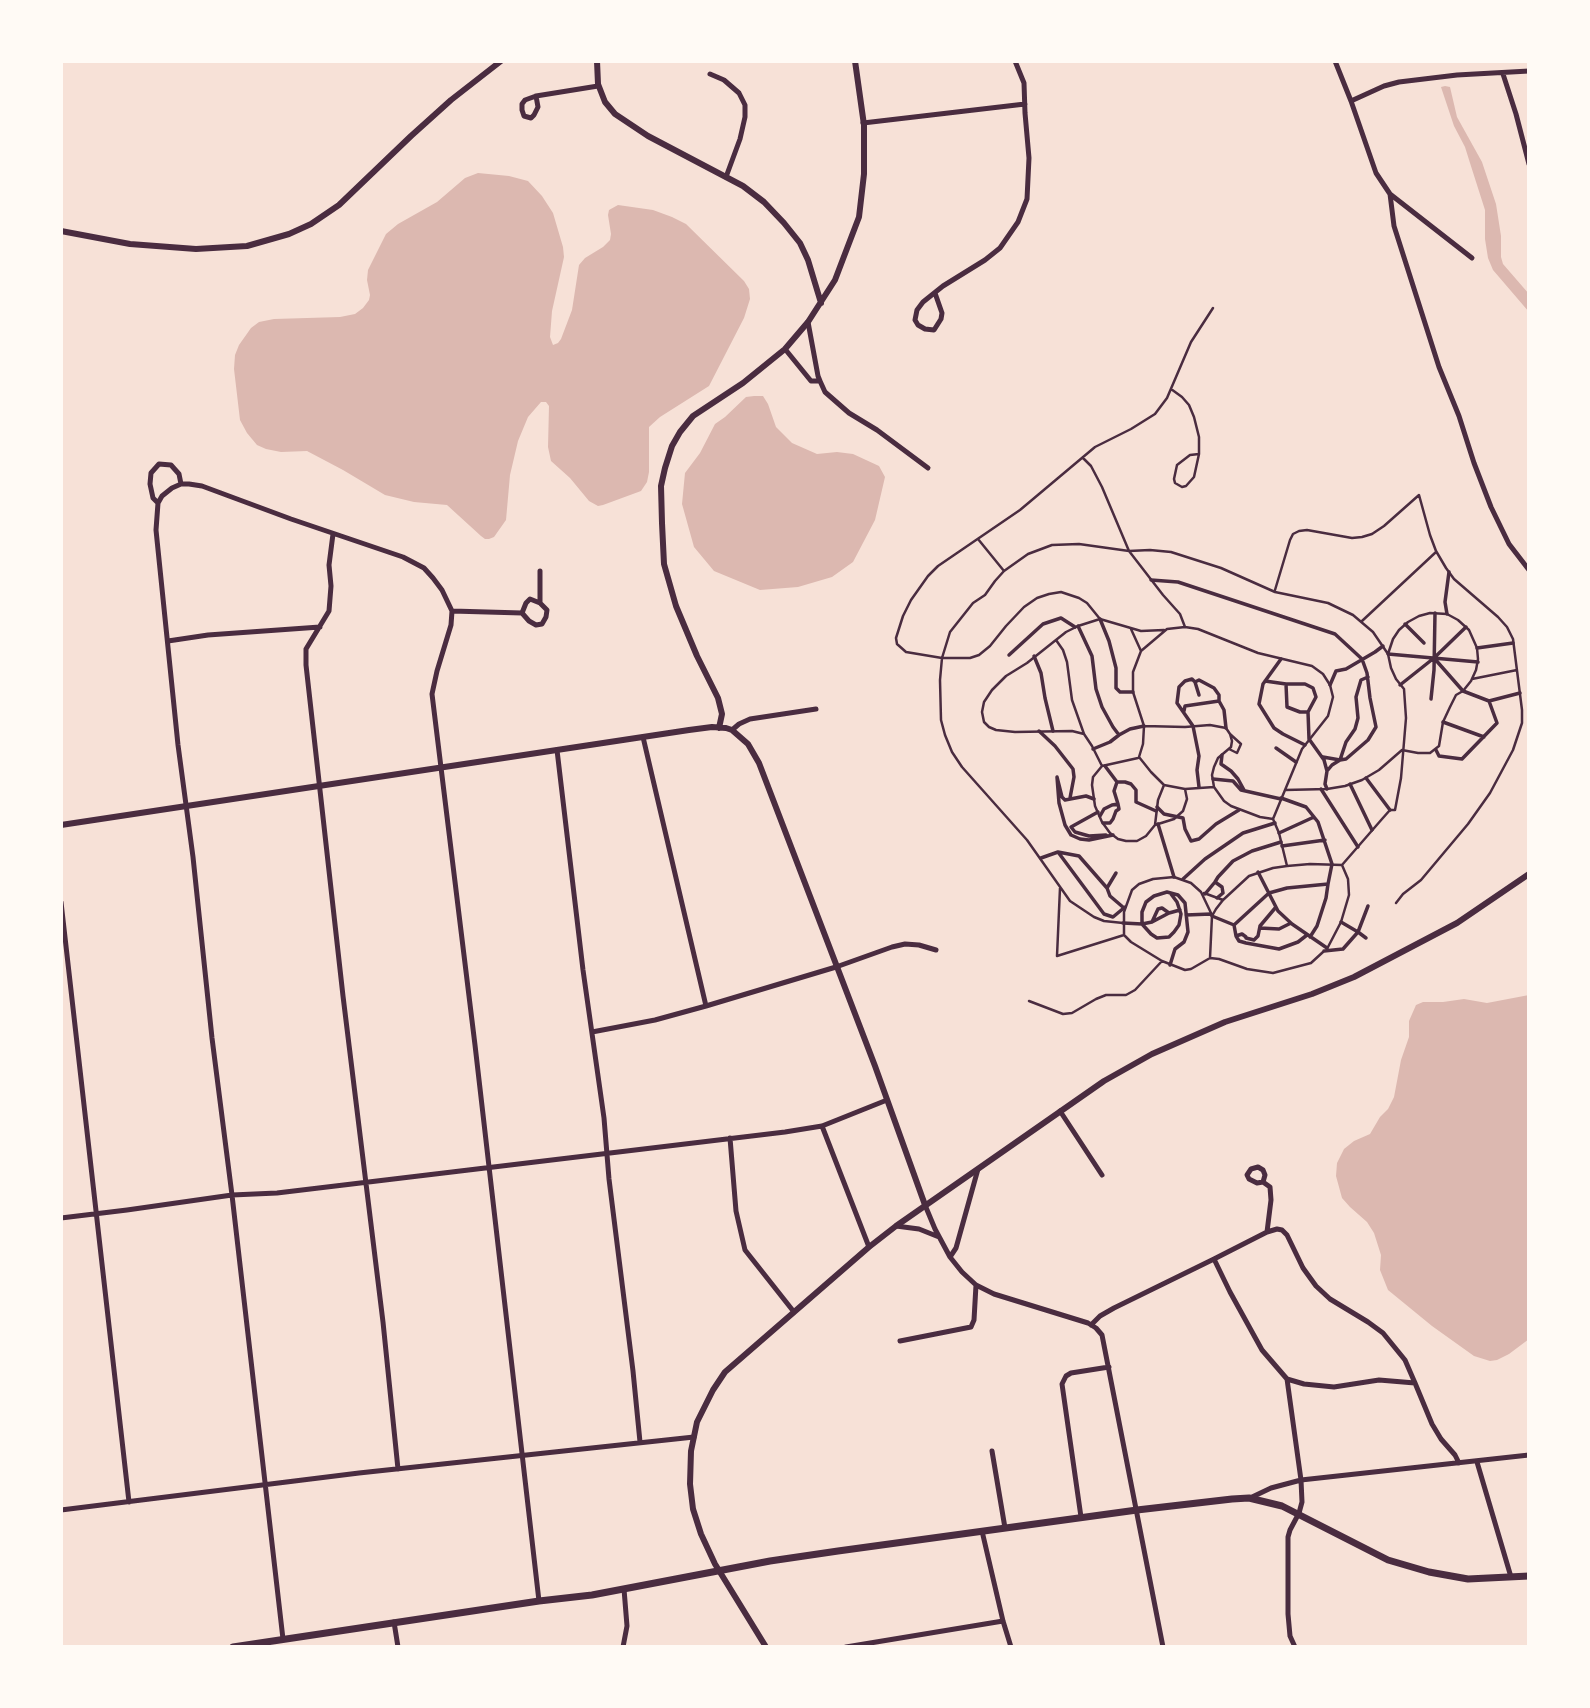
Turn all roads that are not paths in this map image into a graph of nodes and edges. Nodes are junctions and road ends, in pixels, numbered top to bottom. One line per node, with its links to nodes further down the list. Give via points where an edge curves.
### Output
1 (501, 61): 17 (street, via 451,100 339,205 289,234 247,246 196,249 130,244)
2 (597, 61): 9 (street)
3 (855, 61): 13 (street)
4 (1015, 61): 12 (street, via 1024,83)
5 (1335, 61): 11 (street)
6 (1529, 71): 8 (street)
7 (710, 74): 15 (street, via 739,93 745,105 740,139)
8 (1503, 74): 11 (street, via 1399,82); 14 (street)
9 (598, 86): 10 (street); 15 (street, via 605,102 628,124)
10 (536, 96)
11 (1351, 101): 16 (street, via 1376,173)
12 (1025, 104): 13 (street); 19 (street, via 1027,200 1018,222 1000,248)
13 (863, 123): 20 (street, via 859,217 835,280)
14 (1529, 164)
15 (726, 177): 20 (street, via 764,202 800,243)
16 (1390, 194): 18 (street); 35 (street, via 1394,226 1474,463 1509,544)
17 (61, 231)
18 (1472, 258)
19 (935, 293): 19 (street, via 917,310 915,320 925,329 934,330 941,319)
20 (821, 303): 22 (street)
21 (1213, 307): 25 (lane)
22 (808, 322): 23 (street); 24 (street)
23 (785, 349): 24 (street, via 811,381); 91 (street, via 693,416 672,446 664,468 664,564 676,606 718,698)
24 (820, 381): 28 (street, via 825,392 849,412)
25 (1171, 388): 26 (lane, via 1189,405); 27 (lane, via 1155,414)
26 (1199, 454): 26 (lane, via 1177,466 1175,483 1182,487 1190,483)
27 (1083, 457): 32 (lane); 33 (lane, via 1102,487)
28 (928, 468)
29 (181, 484): 30 (street); 30 (street, via 171,465 159,464 151,473 150,484); 31 (street, via 202,486)
30 (158, 503): 56 (street, via 156,530)
31 (333, 534): 42 (street, via 424,568); 50 (street, via 328,565 331,601)
32 (978, 540): 37 (lane); 65 (lane, via 928,576 898,630 897,644 906,652)
33 (1129, 551): 37 (lane, via 1052,545 1028,554); 39 (lane); 40 (lane, via 1180,555)
34 (1436, 551): 38 (lane); 40 (lane, via 1419,495 1373,534 1352,537 1307,530 1293,534); 47 (lane)
35 (1529, 570)
36 (540, 571): 41 (street)
37 (1004, 571): 65 (lane, via 956,624)
38 (1449, 572): 45 (street); 58 (lane, via 1498,617)
39 (1151, 580): 51 (lane, via 1180,614); 68 (street, via 1178,582 1335,634)
40 (1275, 592): 47 (lane, via 1328,603)
41 (540, 603): 43 (street, via 530,599); 43 (street, via 547,610 542,624 536,625)
42 (452, 611): 43 (street); 115 (street, via 432,694)
43 (522, 613)
44 (1435, 613): 45 (lane); 48 (lane); 66 (street)
45 (1447, 614): 52 (lane)
46 (1100, 619): 49 (lane); 53 (lane); 65 (lane, via 1079,598 1049,593 1024,607 979,655); 79 (street, via 1116,668 1116,688)
47 (1362, 621): 59 (lane)
48 (1405, 624): 57 (street); 62 (lane)
49 (1077, 626): 55 (lane); 63 (street, via 1061,618 1043,624); 98 (street, via 1092,656 1102,707)
50 (320, 627): 56 (street); 122 (street, via 306,649)
51 (1185, 627): 54 (lane); 67 (lane)
52 (1466, 627): 60 (lane); 66 (street)
53 (1131, 629): 54 (lane); 61 (lane)
54 (1167, 629): 61 (lane)
55 (1056, 640): 64 (lane); 96 (lane, via 1067,662 1072,699)
56 (167, 641): 134 (street)
57 (1424, 643)
58 (1513, 643): 60 (street); 70 (lane)
59 (1382, 646): 62 (lane); 68 (street)
60 (1478, 648): 69 (lane)
61 (1141, 651): 79 (lane, via 1133,672)
62 (1388, 654): 66 (street); 77 (lane)
63 (1009, 655)
64 (1034, 656): 94 (lane, via 992,690 982,712 984,722 996,730); 95 (street)
65 (942, 658): 152 (lane, via 942,720 952,752)
66 (1434, 658): 69 (street); 77 (street); 78 (street); 82 (street)
67 (1281, 659): 73 (street); 76 (lane, via 1312,666)
68 (1362, 659): 71 (street); 76 (street, via 1336,671)
69 (1478, 662): 72 (lane)
70 (1517, 670): 72 (lane); 80 (lane)
71 (1367, 677): 112 (street, via 1361,680 1356,697 1358,718); 112 (street, via 1377,727 1346,760)
72 (1472, 679): 78 (lane)
73 (1265, 681): 75 (street); 102 (street, via 1259,704 1274,728)
74 (1195, 682): 81 (street); 83 (street, via 1214,688); 87 (street, via 1185,681 1179,687 1177,704)
75 (1286, 684): 86 (street, via 1287,707); 86 (street, via 1313,688 1316,697)
76 (1330, 685): 101 (lane, via 1333,697 1328,716)
77 (1400, 685): 107 (lane, via 1406,718)
78 (1463, 691): 84 (street); 88 (lane, via 1456,695)
79 (1133, 692): 89 (lane)
80 (1520, 693): 84 (street); 170 (lane, via 1522,723 1492,789 1449,847)
81 (1199, 695)
82 (1431, 699)
83 (1219, 701): 87 (street, via 1185,706); 92 (street)
84 (1489, 701): 100 (street, via 1497,723)
85 (816, 709): 93 (street, via 750,719)
86 (1308, 712): 101 (street)
87 (1184, 713): 90 (street)
88 (1443, 722): 100 (street); 108 (lane)
89 (1143, 726): 90 (lane); 98 (street); 110 (lane)
90 (1193, 726): 92 (lane); 123 (street)
91 (719, 728): 93 (street); 99 (street)
92 (1226, 729): 97 (lane)
93 (732, 730): 195 (street, via 748,744 759,763)
94 (1039, 731): 95 (lane); 130 (street, via 1073,769)
95 (1053, 731): 96 (lane)
96 (1084, 734): 103 (lane)
97 (1230, 734): 105 (lane); 105 (lane, via 1241,744 1237,753)
98 (1119, 735): 103 (street)
99 (643, 737): 106 (street); 197 (street)
100 (1484, 737): 108 (street, via 1462,759 1439,756)
101 (1310, 739): 102 (lane); 111 (street)
102 (1305, 745): 113 (lane)
103 (1093, 748): 114 (lane)
104 (1276, 748): 113 (street)
105 (1229, 749): 109 (lane)
106 (557, 750): 115 (street); 198 (street)
107 (1402, 750): 108 (lane); 117 (lane); 137 (lane, via 1395,810)
108 (1436, 750)
109 (1222, 755): 118 (lane); 129 (street, via 1221,764)
110 (1139, 757): 114 (lane); 121 (lane)
111 (1322, 757): 112 (street); 116 (street)
112 (1340, 760): 116 (street)
113 (1296, 762): 128 (lane)
114 (1104, 766): 119 (street); 132 (lane, via 1093,777)
115 (442, 767): 122 (street); 204 (street)
116 (1327, 771): 127 (street)
117 (1366, 778): 120 (lane); 137 (street)
118 (1213, 779): 124 (lane); 129 (street, via 1233,781)
119 (1117, 782): 133 (street); 135 (street, via 1131,784 1136,802)
120 (1350, 784): 127 (lane); 145 (street)
121 (1164, 785): 125 (lane); 135 (lane)
122 (319, 786): 134 (street); 207 (street)
123 (1199, 787): 124 (lane); 125 (lane)
124 (1214, 787): 136 (lane, via 1224,802)
125 (1185, 789): 139 (lane, via 1186,805)
126 (1321, 789): 127 (lane); 128 (lane); 150 (street)
127 (1327, 789)
128 (1284, 790): 131 (lane)
129 (1245, 791): 131 (street)
130 (1070, 798): 132 (street); 147 (street, via 1062,797 1057,777 1059,803 1071,835 1089,840)
131 (1281, 798): 140 (street, via 1306,807); 141 (lane)
132 (1094, 799): 138 (lane)
133 (1118, 804): 138 (street); 142 (street, via 1110,823)
134 (187, 806): 143 (street); 209 (street)
135 (1157, 809): 139 (street); 144 (lane)
136 (1239, 810): 139 (street, via 1191,841 1183,818); 141 (lane)
137 (1390, 810): 145 (lane)
138 (1099, 814): 142 (lane); 147 (street, via 1071,827 1089,836)
139 (1178, 816): 144 (lane)
140 (1314, 817): 146 (street); 148 (street)
141 (1274, 821): 146 (lane); 160 (street, via 1243,833)
142 (1103, 823): 147 (lane)
143 (61, 825)
144 (1156, 825): 147 (lane, via 1137,841); 159 (street)
145 (1372, 830): 150 (lane)
146 (1279, 833): 149 (lane)
147 (1113, 834)
148 (1325, 840): 149 (street); 153 (street)
149 (1282, 844): 155 (lane); 161 (street, via 1233,861)
150 (1358, 847): 154 (lane)
151 (1058, 852): 152 (street); 164 (street, via 1079,856); 173 (street, via 1104,914 1113,917)
152 (1041, 858): 163 (lane)
153 (1332, 864): 154 (lane); 155 (lane); 162 (street)
154 (1342, 865): 179 (lane, via 1349,887)
155 (1287, 866): 156 (lane)
156 (1258, 872): 167 (street); 168 (lane)
157 (1116, 873): 164 (street)
158 (1529, 874): 200 (street, via 1468,916 1378,965 1328,988 1203,1031 1121,1071)
159 (1174, 877): 160 (lane); 173 (lane, via 1139,884)
160 (1184, 879): 166 (lane)
161 (1215, 882): 166 (street); 168 (street, via 1222,887)
162 (1328, 884): 167 (street); 187 (street, via 1317,926)
163 (1060, 888): 180 (lane, via 1094,917); 186 (lane, via 1057,956)
164 (1107, 888): 173 (street)
165 (1171, 893): 174 (street); 176 (street, via 1185,903); 178 (street, via 1146,902 1142,924)
166 (1203, 893): 168 (lane); 177 (lane)
167 (1269, 893): 172 (street); 183 (street)
168 (1220, 899): 177 (lane)
169 (61, 902): 211 (street)
170 (1396, 904)
171 (1368, 906): 185 (street)
172 (1276, 907): 181 (street); 184 (street)
173 (1125, 908): 180 (lane)
174 (1180, 910): 175 (street); 182 (street, via 1179,925 1169,937 1157,938)
175 (1169, 913): 178 (street); 178 (street, via 1158,909)
176 (1186, 915): 177 (street); 194 (street, via 1188,932)
177 (1212, 915): 183 (street); 192 (lane)
178 (1152, 922): 182 (street)
179 (1340, 922): 185 (street); 191 (lane)
180 (1124, 923): 182 (street); 186 (lane)
181 (1291, 923): 184 (street, via 1279,929); 187 (street)
182 (1142, 924)
183 (1234, 925): 189 (street, via 1236,936 1242,934)
184 (1260, 928): 189 (street, via 1254,940)
185 (1358, 932): 188 (street); 191 (street, via 1343,949)
186 (1124, 935): 193 (lane)
187 (1309, 936): 189 (street, via 1279,949); 191 (street)
188 (1366, 938)
189 (1246, 940)
190 (936, 950): 195 (street, via 905,944)
191 (1325, 950): 192 (lane, via 1311,963 1273,973)
192 (1210, 958): 194 (lane, via 1191,969)
193 (1162, 961): 194 (lane); 196 (lane, via 1135,990 1106,995 1072,1013)
194 (1170, 965)
195 (836, 967): 197 (street); 199 (street)
196 (1029, 1001)
197 (706, 1006): 198 (street)
198 (592, 1032): 203 (street)
199 (887, 1100): 201 (street); 210 (street)
200 (1060, 1111): 205 (street); 206 (street)
201 (822, 1126): 202 (street); 216 (street)
202 (730, 1138): 203 (street); 220 (street, via 736,1211 745,1250)
203 (607, 1153): 204 (street); 227 (street)
204 (488, 1167): 207 (street); 229 (street)
205 (978, 1169): 210 (street); 217 (street)
206 (1102, 1175)
207 (366, 1182): 209 (street); 233 (street)
208 (1263, 1182): 214 (street, via 1271,1194)
209 (232, 1195): 211 (street); 235 (street)
210 (925, 1205): 213 (street); 215 (street)
211 (96, 1214): 212 (street); 237 (street)
212 (61, 1218)
213 (896, 1226): 215 (street); 216 (street)
214 (1267, 1232): 218 (street); 225 (street, via 1280,1229 1287,1235 1316,1286 1383,1333 1400,1353)
215 (939, 1237): 217 (street)
216 (869, 1247): 220 (street)
217 (950, 1257): 219 (street)
218 (1214, 1259): 221 (street, via 1114,1308); 224 (street, via 1262,1350)
219 (976, 1284): 221 (street); 222 (street, via 971,1327)
220 (794, 1311): 226 (street, via 725,1372 697,1422)
221 (1091, 1325): 223 (street, via 1102,1335)
222 (900, 1341)
223 (1109, 1367): 239 (street); 241 (street, via 1071,1373 1062,1384)
224 (1287, 1379): 225 (street, via 1334,1387 1379,1381); 234 (street)
225 (1415, 1383): 232 (street, via 1432,1424)
226 (694, 1437): 227 (street); 244 (street, via 693,1509)
227 (640, 1442): 229 (street)
228 (992, 1451): 242 (street)
229 (522, 1455): 233 (street); 248 (street)
230 (1529, 1455): 231 (street)
231 (1477, 1462): 232 (street); 246 (street)
232 (1459, 1463): 234 (street)
233 (398, 1469): 235 (street)
234 (1301, 1480): 236 (street); 240 (street)
235 (265, 1485): 237 (street); 251 (street)
236 (1249, 1498): 239 (main road); 240 (main road)
237 (130, 1502): 238 (street)
238 (61, 1510)
239 (1137, 1510): 241 (main road); 258 (street)
240 (1299, 1513): 246 (main road, via 1371,1552 1413,1568 1457,1578); 259 (street, via 1288,1537 1288,1614)
241 (1081, 1517): 242 (main road)
242 (1005, 1528): 243 (main road)
243 (982, 1531): 244 (main road); 249 (street)
244 (720, 1572): 247 (main road); 255 (street)
245 (1529, 1576): 246 (main road)
246 (1511, 1577)
247 (624, 1589): 248 (main road); 254 (street, via 627,1626)
248 (539, 1601): 250 (main road)
249 (1003, 1621): 256 (street); 257 (street)
250 (394, 1622): 251 (main road); 253 (street)
251 (283, 1639): 252 (main road)
252 (233, 1647)
253 (398, 1647)
254 (623, 1647)
255 (766, 1647)
256 (846, 1647)
257 (1011, 1647)
258 (1163, 1647)
259 (1295, 1647)

